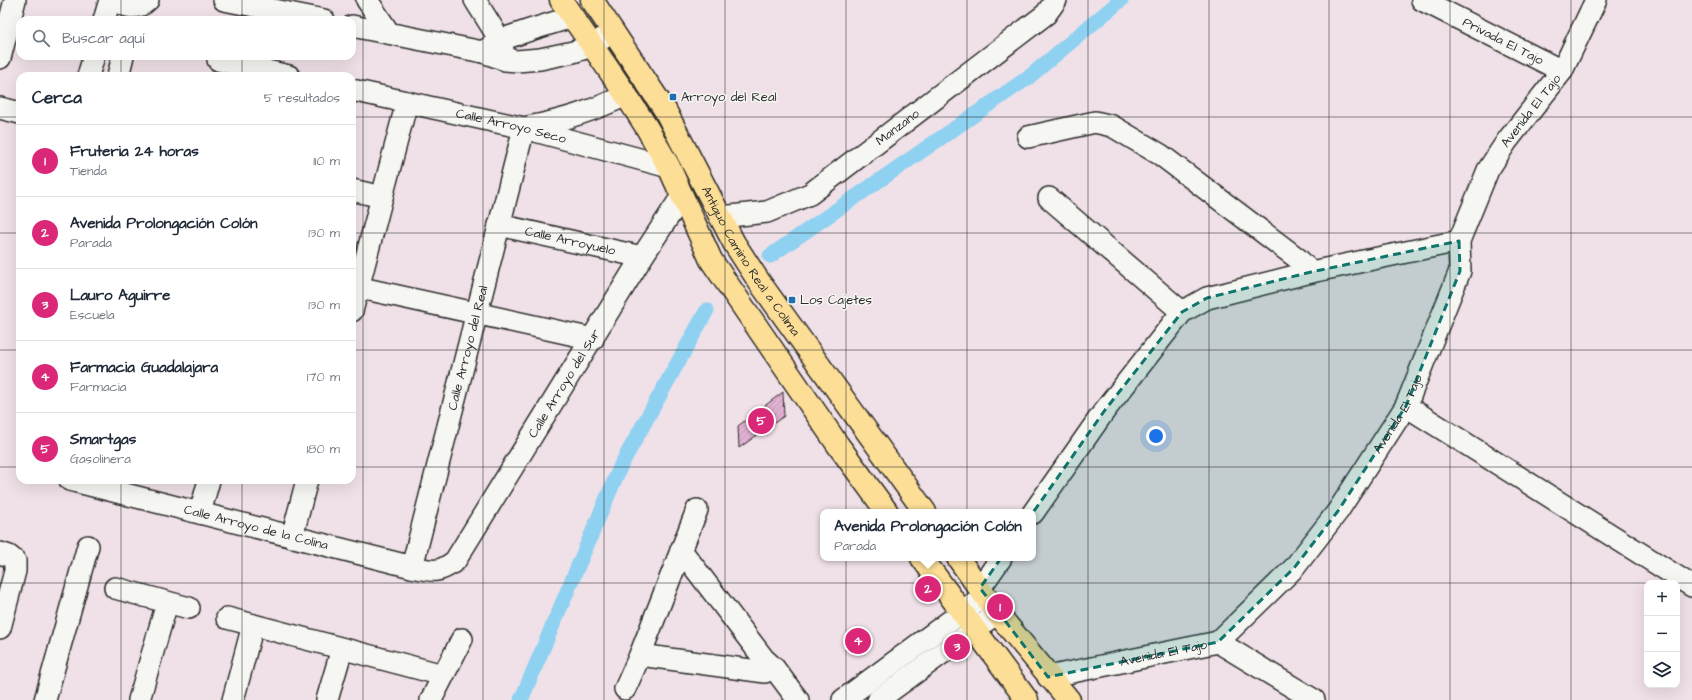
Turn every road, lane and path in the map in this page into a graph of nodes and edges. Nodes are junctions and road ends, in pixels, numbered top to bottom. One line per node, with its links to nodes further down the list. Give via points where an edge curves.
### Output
1 (15, 0): 21 (street)
2 (110, 0): 14 (street)
3 (116, 0): 12 (street)
4 (224, 0): 11 (street)
5 (367, 0): 18 (street)
6 (475, 0): 20 (street)
7 (592, 0): 16 (main road, Antiguo Camino Real a Colima)
8 (1056, 0): 41 (street, Manzano, via 1046,14 810,194 767,212)
9 (1422, 0): 25 (street, Privada El Tajo)
10 (1596, 0): 25 (street, Avenida El Tajo)
11 (266, 4): 15 (street)
12 (139, 9)
13 (567, 9): 19 (main road, Antiguo Camino Real a Colima); 20 (street)
14 (105, 16)
15 (310, 16)
16 (609, 25): 19 (street); 41 (main road, Antiguo Camino Real a Colima, via 665,110)
17 (356, 27): 18 (street)
18 (389, 33): 20 (street)
19 (588, 41): 20 (street, via 554,50); 30 (main road, Antiguo Camino Real a Colima)
20 (498, 51)
21 (0, 58)
22 (93, 60): 26 (street)
23 (122, 60): 27 (street)
24 (217, 64): 28 (street)
25 (1562, 71): 43 (street, Avenida El Tajo, via 1507,141 1488,170)
26 (89, 72)
27 (119, 72)
28 (265, 72)
29 (356, 91): 31 (street, Calle Arroyo Seco)
30 (626, 95): 34 (street, via 559,122); 36 (main road, Antiguo Camino Real a Colima)
31 (407, 102): 34 (street, Calle Arroyo Seco); 39 (street)
32 (0, 108): 33 (street)
33 (16, 112)
34 (524, 128): 36 (street, Calle Arroyo Seco); 42 (street, Calle Arroyo del Real)
35 (1028, 137): 45 (street, via 1095,122 1112,126 1161,155 1297,258)
36 (669, 167): 38 (main road, Antiguo Camino Real a Colima)
37 (356, 191): 39 (street)
38 (682, 196): 44 (street, Calle Arroyo del Sur); 55 (main road, Antiguo Camino Real a Colima, via 711,260)
39 (382, 197): 46 (street)
40 (1049, 198): 48 (street)
41 (721, 217): 56 (main road, Antiguo Camino Real a Colima, via 734,243 760,283)
42 (499, 225): 44 (street, Calle Arroyuelo); 49 (street, Calle Arroyo del Real)
43 (1459, 240): 45 (street); 51 (street, Avenida El Tajo, via 1460,271)
44 (642, 257): 50 (street, Calle Arroyo del Sur)
45 (1311, 272): 48 (street, via 1207,298)
46 (356, 284)
47 (356, 287): 49 (street)
48 (1182, 312): 57 (street, via 1105,410)
49 (477, 313): 50 (street); 67 (street, Calle Arroyo del Real)
50 (593, 339): 68 (street, Calle Arroyo del Sur, via 455,561)
51 (1406, 406): 69 (street); 81 (street, Avenida El Tajo, via 1338,511 1294,568)
52 (208, 484): 59 (street)
53 (306, 484): 60 (street)
54 (108, 485): 59 (street, Calle Arroyo de la Colina)
55 (885, 509)
56 (923, 509)
57 (1036, 509)
58 (697, 510): 62 (street)
59 (200, 513): 60 (street, Calle Arroyo de la Colina)
60 (292, 537): 67 (street, Calle Arroyo de la Colina)
61 (88, 546): 88 (street)
62 (681, 550): 83 (street); 84 (street)
63 (0, 553): 78 (street, via 15,561 15,571)
64 (924, 561): 74 (main road)
65 (960, 561): 71 (main road)
66 (999, 561): 71 (street)
67 (412, 567): 68 (street, Calle Arroyo de la Colina, via 431,571)
68 (444, 570)
69 (1692, 586)
70 (114, 588): 72 (street)
71 (982, 592): 74 (street); 75 (main road)
72 (167, 603): 73 (street); 89 (street)
73 (189, 608)
74 (963, 612): 79 (main road); 95 (street)
75 (997, 613): 79 (street); 86 (main road)
76 (227, 618): 77 (street)
77 (253, 625): 82 (street); 90 (street)
78 (0, 628)
79 (975, 630): 96 (street); 97 (main road)
80 (462, 639): 85 (street)
81 (1218, 642): 86 (street, Avenida El Tajo); 99 (street)
82 (342, 649): 85 (street); 91 (street)
83 (640, 655): 84 (street); 87 (street)
84 (768, 667): 93 (street); 94 (street)
85 (443, 675): 92 (street)
86 (1048, 677): 98 (main road)
87 (625, 689)
88 (44, 700)
89 (139, 700)
90 (233, 700)
91 (327, 700)
92 (431, 700)
93 (783, 700)
94 (798, 700)
95 (843, 700)
96 (878, 700)
97 (1027, 700)
98 (1069, 700)
99 (1314, 700)

